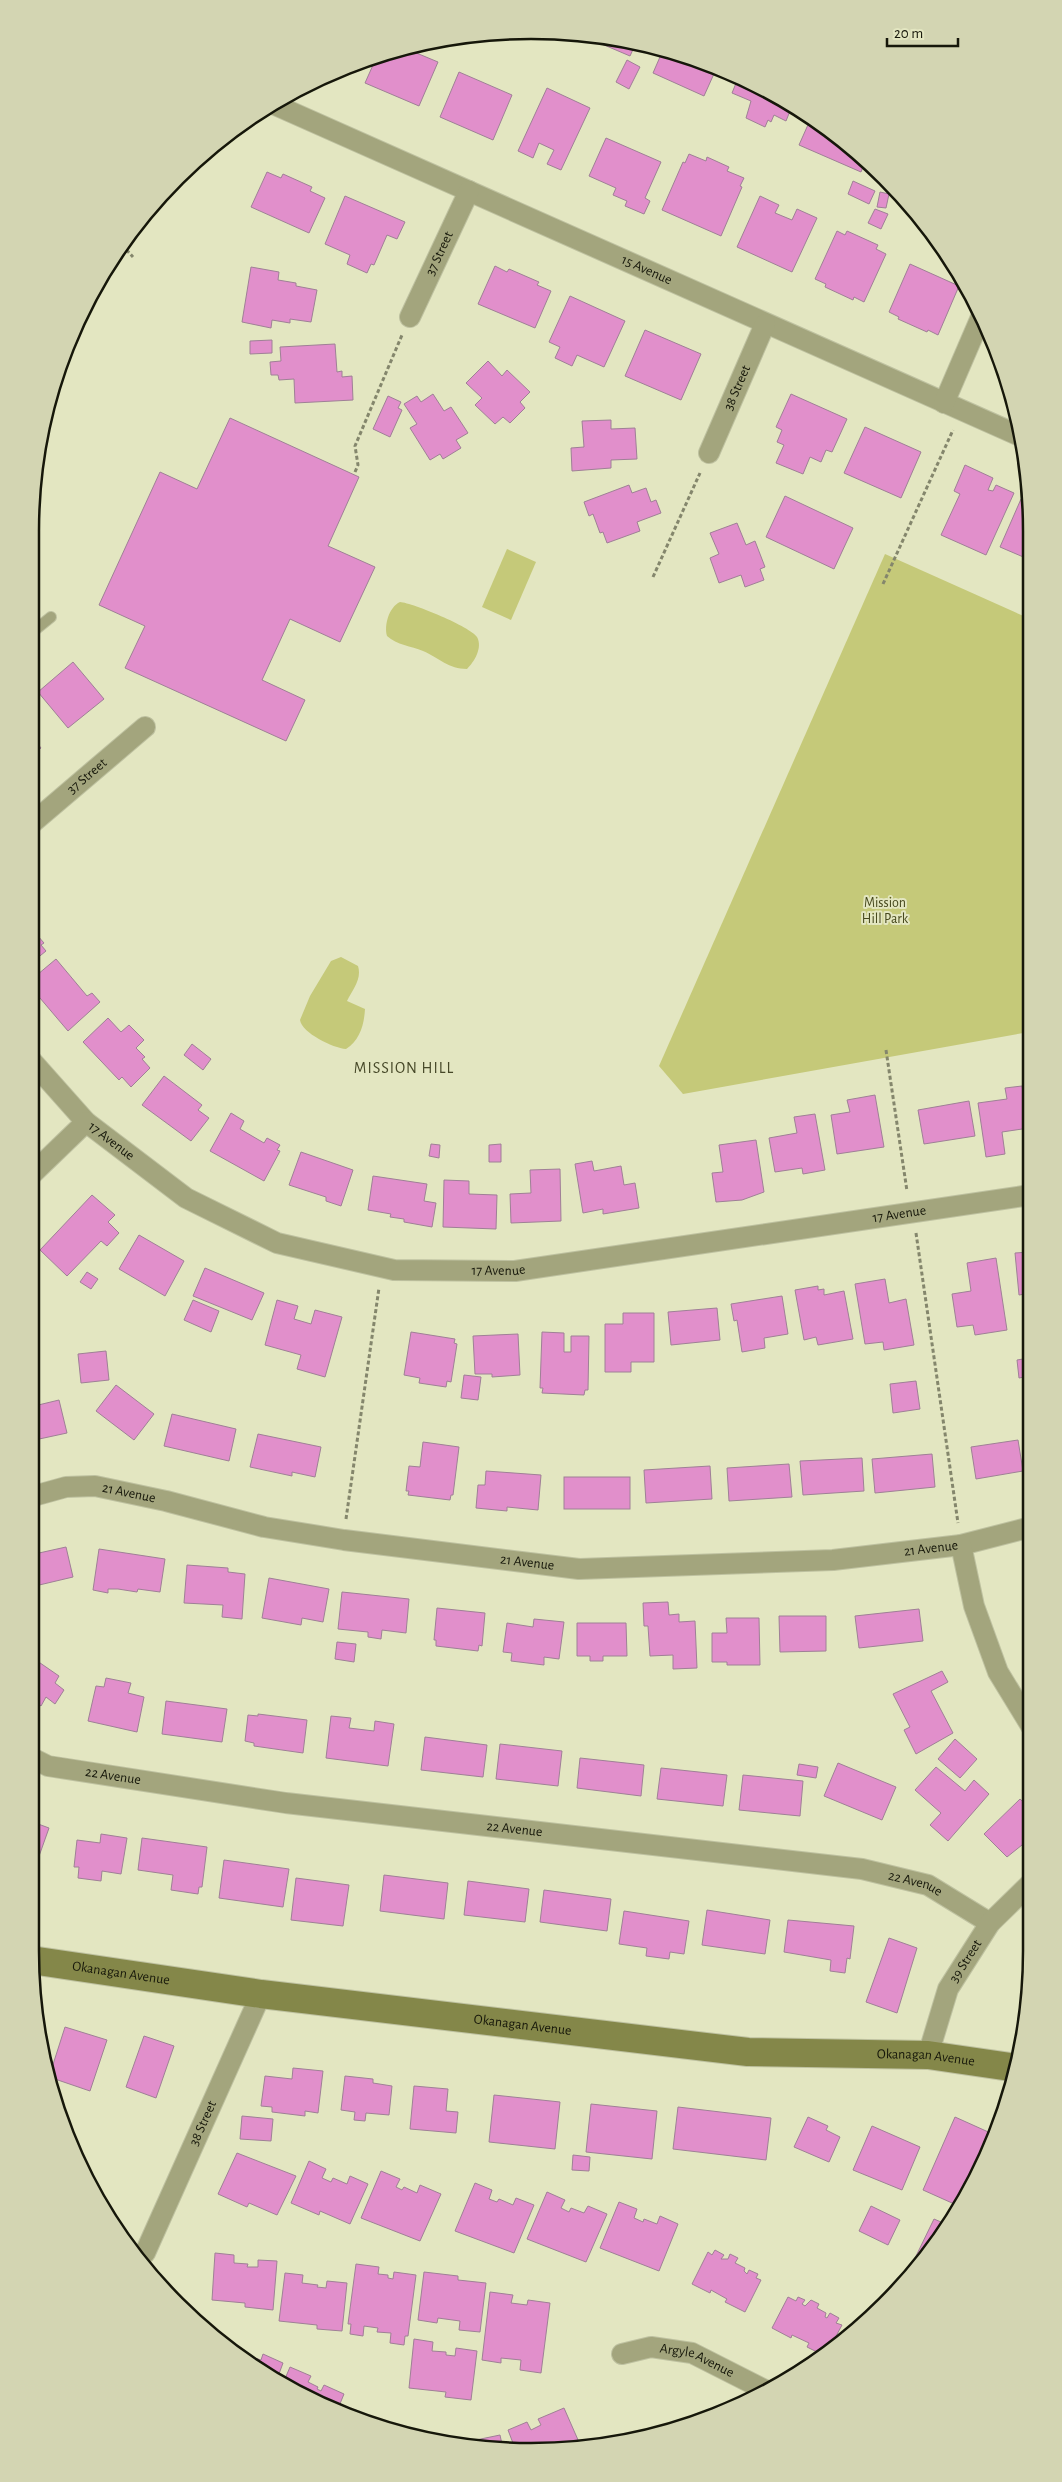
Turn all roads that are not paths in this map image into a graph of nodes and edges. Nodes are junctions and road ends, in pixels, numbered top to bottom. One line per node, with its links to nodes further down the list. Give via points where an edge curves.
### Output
1 (281, 108): 2 (street, 15 Avenue)
2 (469, 190): 3 (street, 37 Street); 4 (street, 15 Avenue)
3 (410, 316)
4 (765, 324): 6 (street, 15 Avenue); 8 (street, 38 Street)
5 (978, 327): 6 (street)
6 (953, 407): 7 (street, 15 Avenue)
7 (1014, 433)
8 (709, 453)
9 (51, 617): 10 (lane)
10 (39, 627)
11 (145, 727): 12 (street, 37 Street)
12 (39, 817)
13 (39, 1069): 14 (street, 17 Avenue)
14 (86, 1122): 15 (street); 16 (street, 17 Avenue, via 186,1198 277,1244 394,1270 514,1271)
15 (39, 1167)
16 (1023, 1196)
17 (39, 1494): 19 (street, 21 Avenue, via 66,1487 95,1486 166,1500 264,1527 579,1569 833,1560)
18 (1023, 1529): 19 (street, 21 Avenue)
19 (956, 1545): 20 (street, via 998,1672)
20 (1023, 1713)
21 (39, 1762): 23 (street, 22 Avenue, via 48,1766 286,1803 862,1869 928,1885)
22 (1023, 1891): 23 (street, 39 Street)
23 (990, 1922): 26 (street, 39 Street, via 948,1989)
24 (39, 1961): 25 (street, Okanagan Avenue)
25 (261, 1994): 26 (street, Okanagan Avenue, via 748,2052); 28 (street, 38 Street)
26 (928, 2055): 27 (street, Okanagan Avenue)
27 (1009, 2067)
28 (145, 2253)
29 (622, 2354): 30 (street, Argyle Avenue, via 651,2347 692,2352)
30 (759, 2387)

